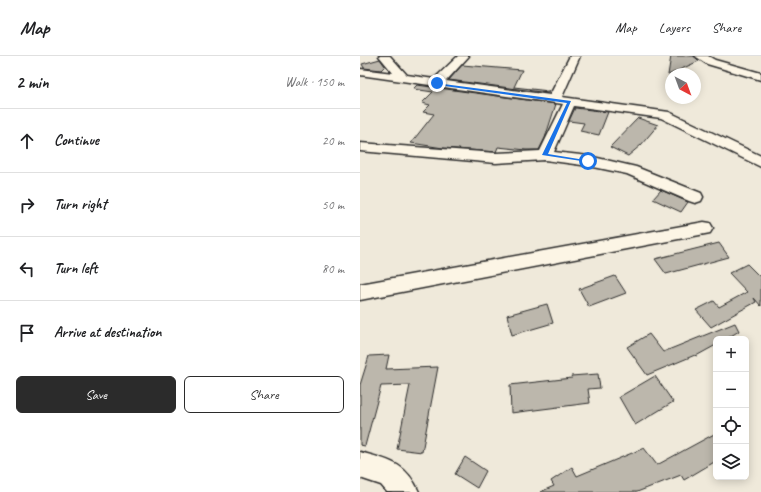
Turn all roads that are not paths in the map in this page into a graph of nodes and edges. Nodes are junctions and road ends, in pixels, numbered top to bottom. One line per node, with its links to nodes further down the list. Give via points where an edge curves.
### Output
1 (384, 56): 7 (street)
2 (464, 56): 8 (street)
3 (575, 56): 9 (street)
4 (700, 56): 6 (street, via 711,62)
5 (360, 72): 7 (street)
6 (761, 77)
7 (403, 78): 8 (street)
8 (437, 83): 9 (street)
9 (554, 100): 10 (street)
10 (570, 102): 12 (street); 13 (street, via 664,115)
11 (360, 147): 12 (street, via 496,158)
12 (545, 155): 14 (street, via 631,170)
13 (761, 162)
14 (695, 197)
15 (704, 228): 16 (street)
16 (360, 292)
17 (360, 465): 18 (street, via 390,474)
18 (405, 492)

